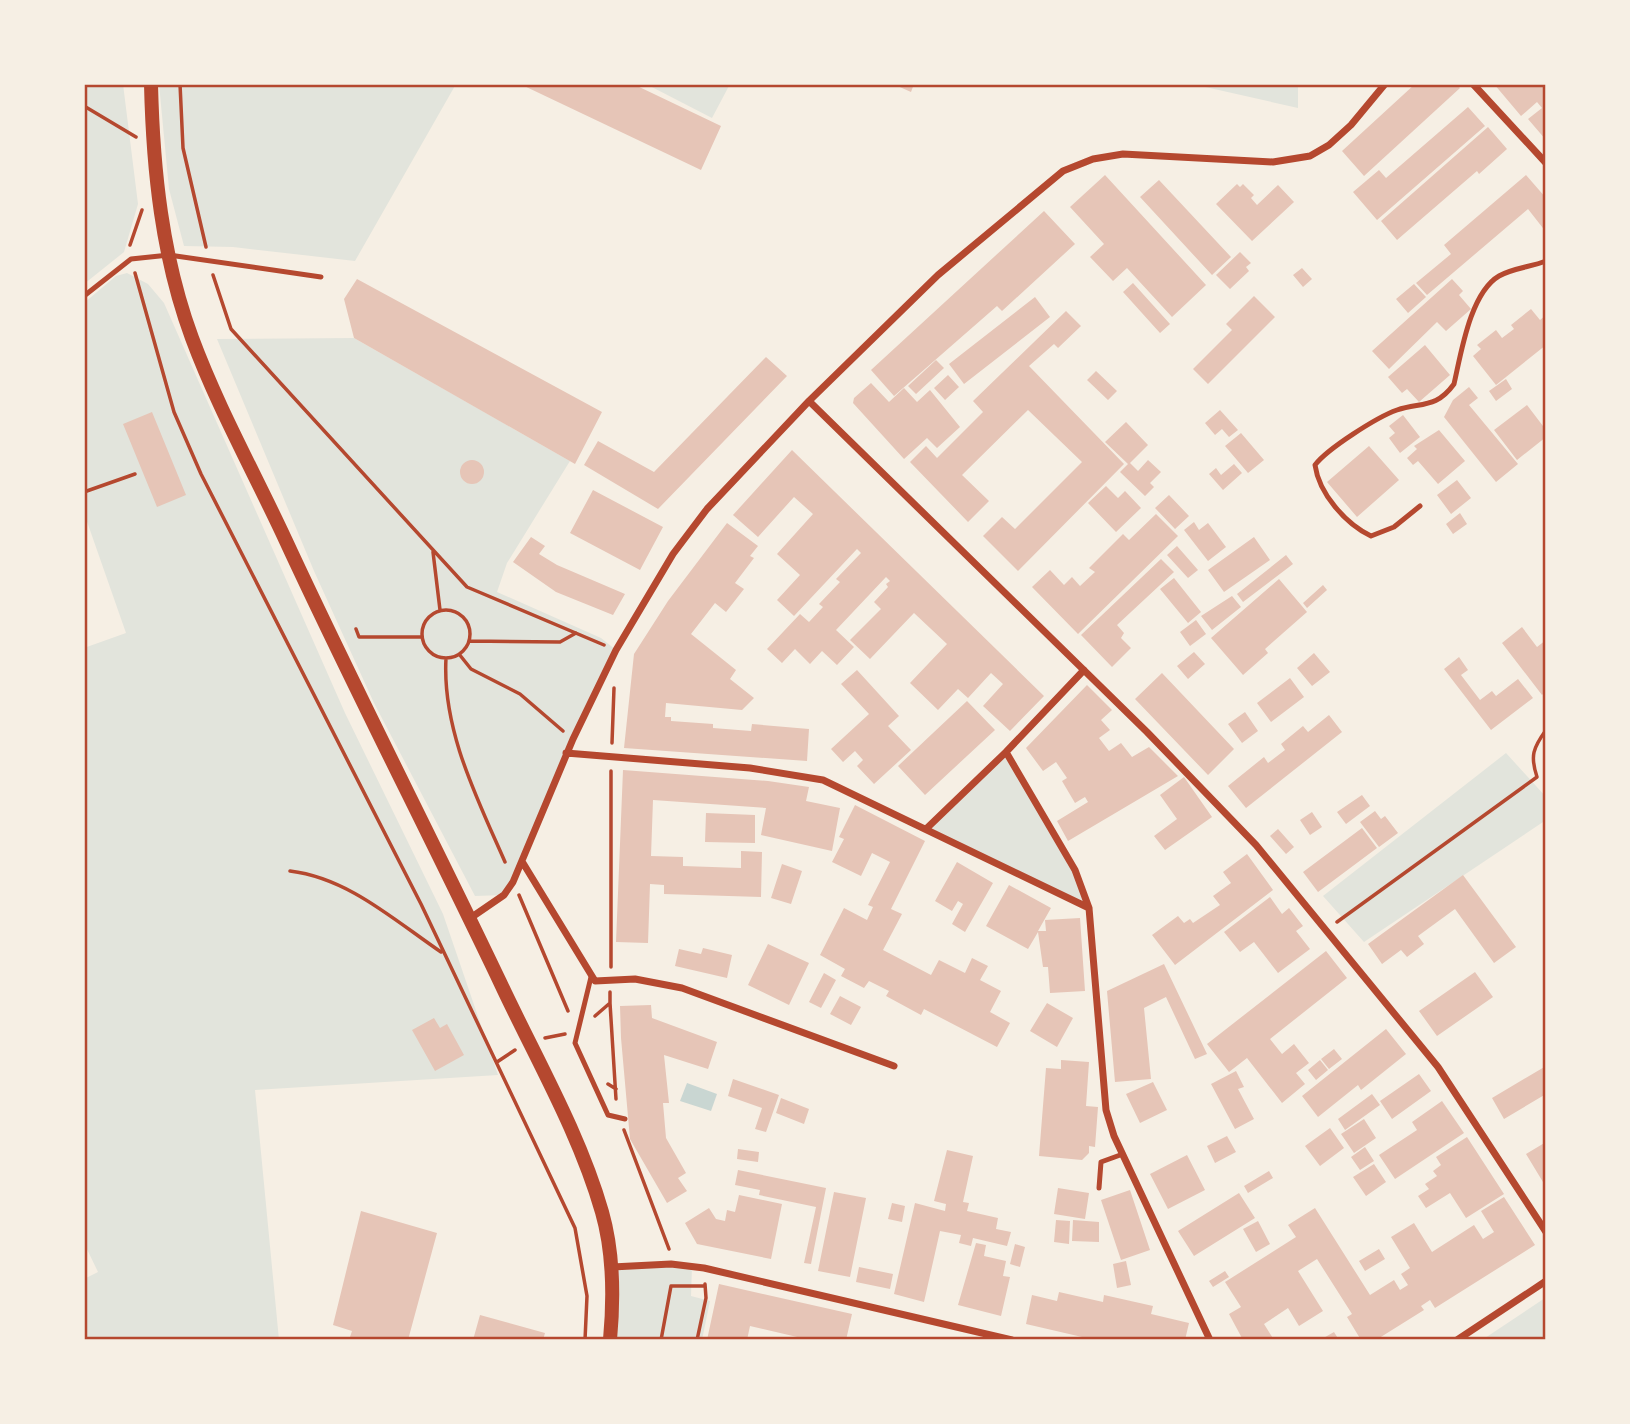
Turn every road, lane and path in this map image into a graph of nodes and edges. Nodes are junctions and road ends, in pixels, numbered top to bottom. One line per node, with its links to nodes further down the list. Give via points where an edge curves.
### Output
1 (151, 84): 9 (main road, via 157,192)
2 (180, 84): 12 (path, via 183,148)
3 (1385, 84): 15 (street, via 1351,125 1310,156 1273,162 1123,154 1063,171 938,275)
4 (1473, 84): 7 (street)
5 (84, 106): 6 (path)
6 (138, 138)
7 (1546, 163)
8 (143, 202): 10 (path, via 129,247)
9 (169, 255): 10 (lane); 12 (lane); 37 (main road, via 190,334 209,381 361,703)
10 (131, 259): 14 (lane); 39 (path, via 174,412 201,474)
11 (1546, 261): 18 (lane, via 1507,272 1488,286 1465,335 1450,391 1429,405 1387,415 1315,465 1329,498 1355,528 1371,536 1394,527)
12 (209, 262): 13 (lane); 19 (path, via 231,329)
13 (320, 277)
14 (84, 296)
15 (808, 401): 25 (street, via 693,527); 27 (street)
16 (135, 474): 17 (path)
17 (84, 492)
18 (1420, 506)
19 (433, 550): 20 (path); 22 (path, via 467,587)
20 (440, 610): 23 (path, via 423,625); 24 (path, via 453,610 465,618 471,630)
21 (356, 629): 23 (path, via 359,637)
22 (577, 633): 24 (path, via 560,642); 25 (path)
23 (422, 637): 26 (path, via 435,655)
24 (469, 641): 26 (path)
25 (616, 650): 29 (street); 32 (path)
26 (459, 654): 29 (path, via 471,669 520,694)
27 (1084, 670): 30 (street); 38 (street, via 1256,845)
28 (1546, 730): 38 (path, via 1531,760 1536,777)
29 (573, 739): 31 (street)
30 (1006, 752): 33 (street); 36 (street, via 1075,870)
31 (566, 753): 32 (street); 34 (street)
32 (611, 757): 33 (street, via 750,768 823,780); 41 (path)
33 (926, 829): 36 (street)
34 (523, 863): 37 (street, via 504,895); 40 (street)
35 (290, 871): 39 (path, via 340,884)
36 (1089, 908): 48 (street, via 1106,1110)
37 (470, 919): 51 (main road, via 585,1164 603,1214)
38 (1326, 930): 50 (street, via 1438,1067)
39 (443, 953): 45 (path)
40 (591, 978): 41 (street); 42 (lane)
41 (611, 981): 42 (path, via 610,1003); 46 (street, via 635,979 682,988)
42 (577, 1031): 43 (path); 47 (lane, via 575,1043 608,1115)
43 (542, 1038)
44 (517, 1049): 45 (path)
45 (497, 1062): 55 (path, via 575,1227 587,1296)
46 (894, 1066)
47 (625, 1119)
48 (1123, 1154): 49 (lane, via 1101,1162); 60 (street)
49 (1099, 1188)
50 (1546, 1232)
51 (612, 1267): 52 (street, via 671,1264); 56 (main road)
52 (704, 1268): 54 (path); 59 (street)
53 (1546, 1281): 61 (street)
54 (705, 1286): 57 (path, via 671,1286); 58 (path)
55 (584, 1340)
56 (610, 1340)
57 (661, 1340)
58 (697, 1340)
59 (1012, 1340)
60 (1210, 1340)
61 (1457, 1340)

